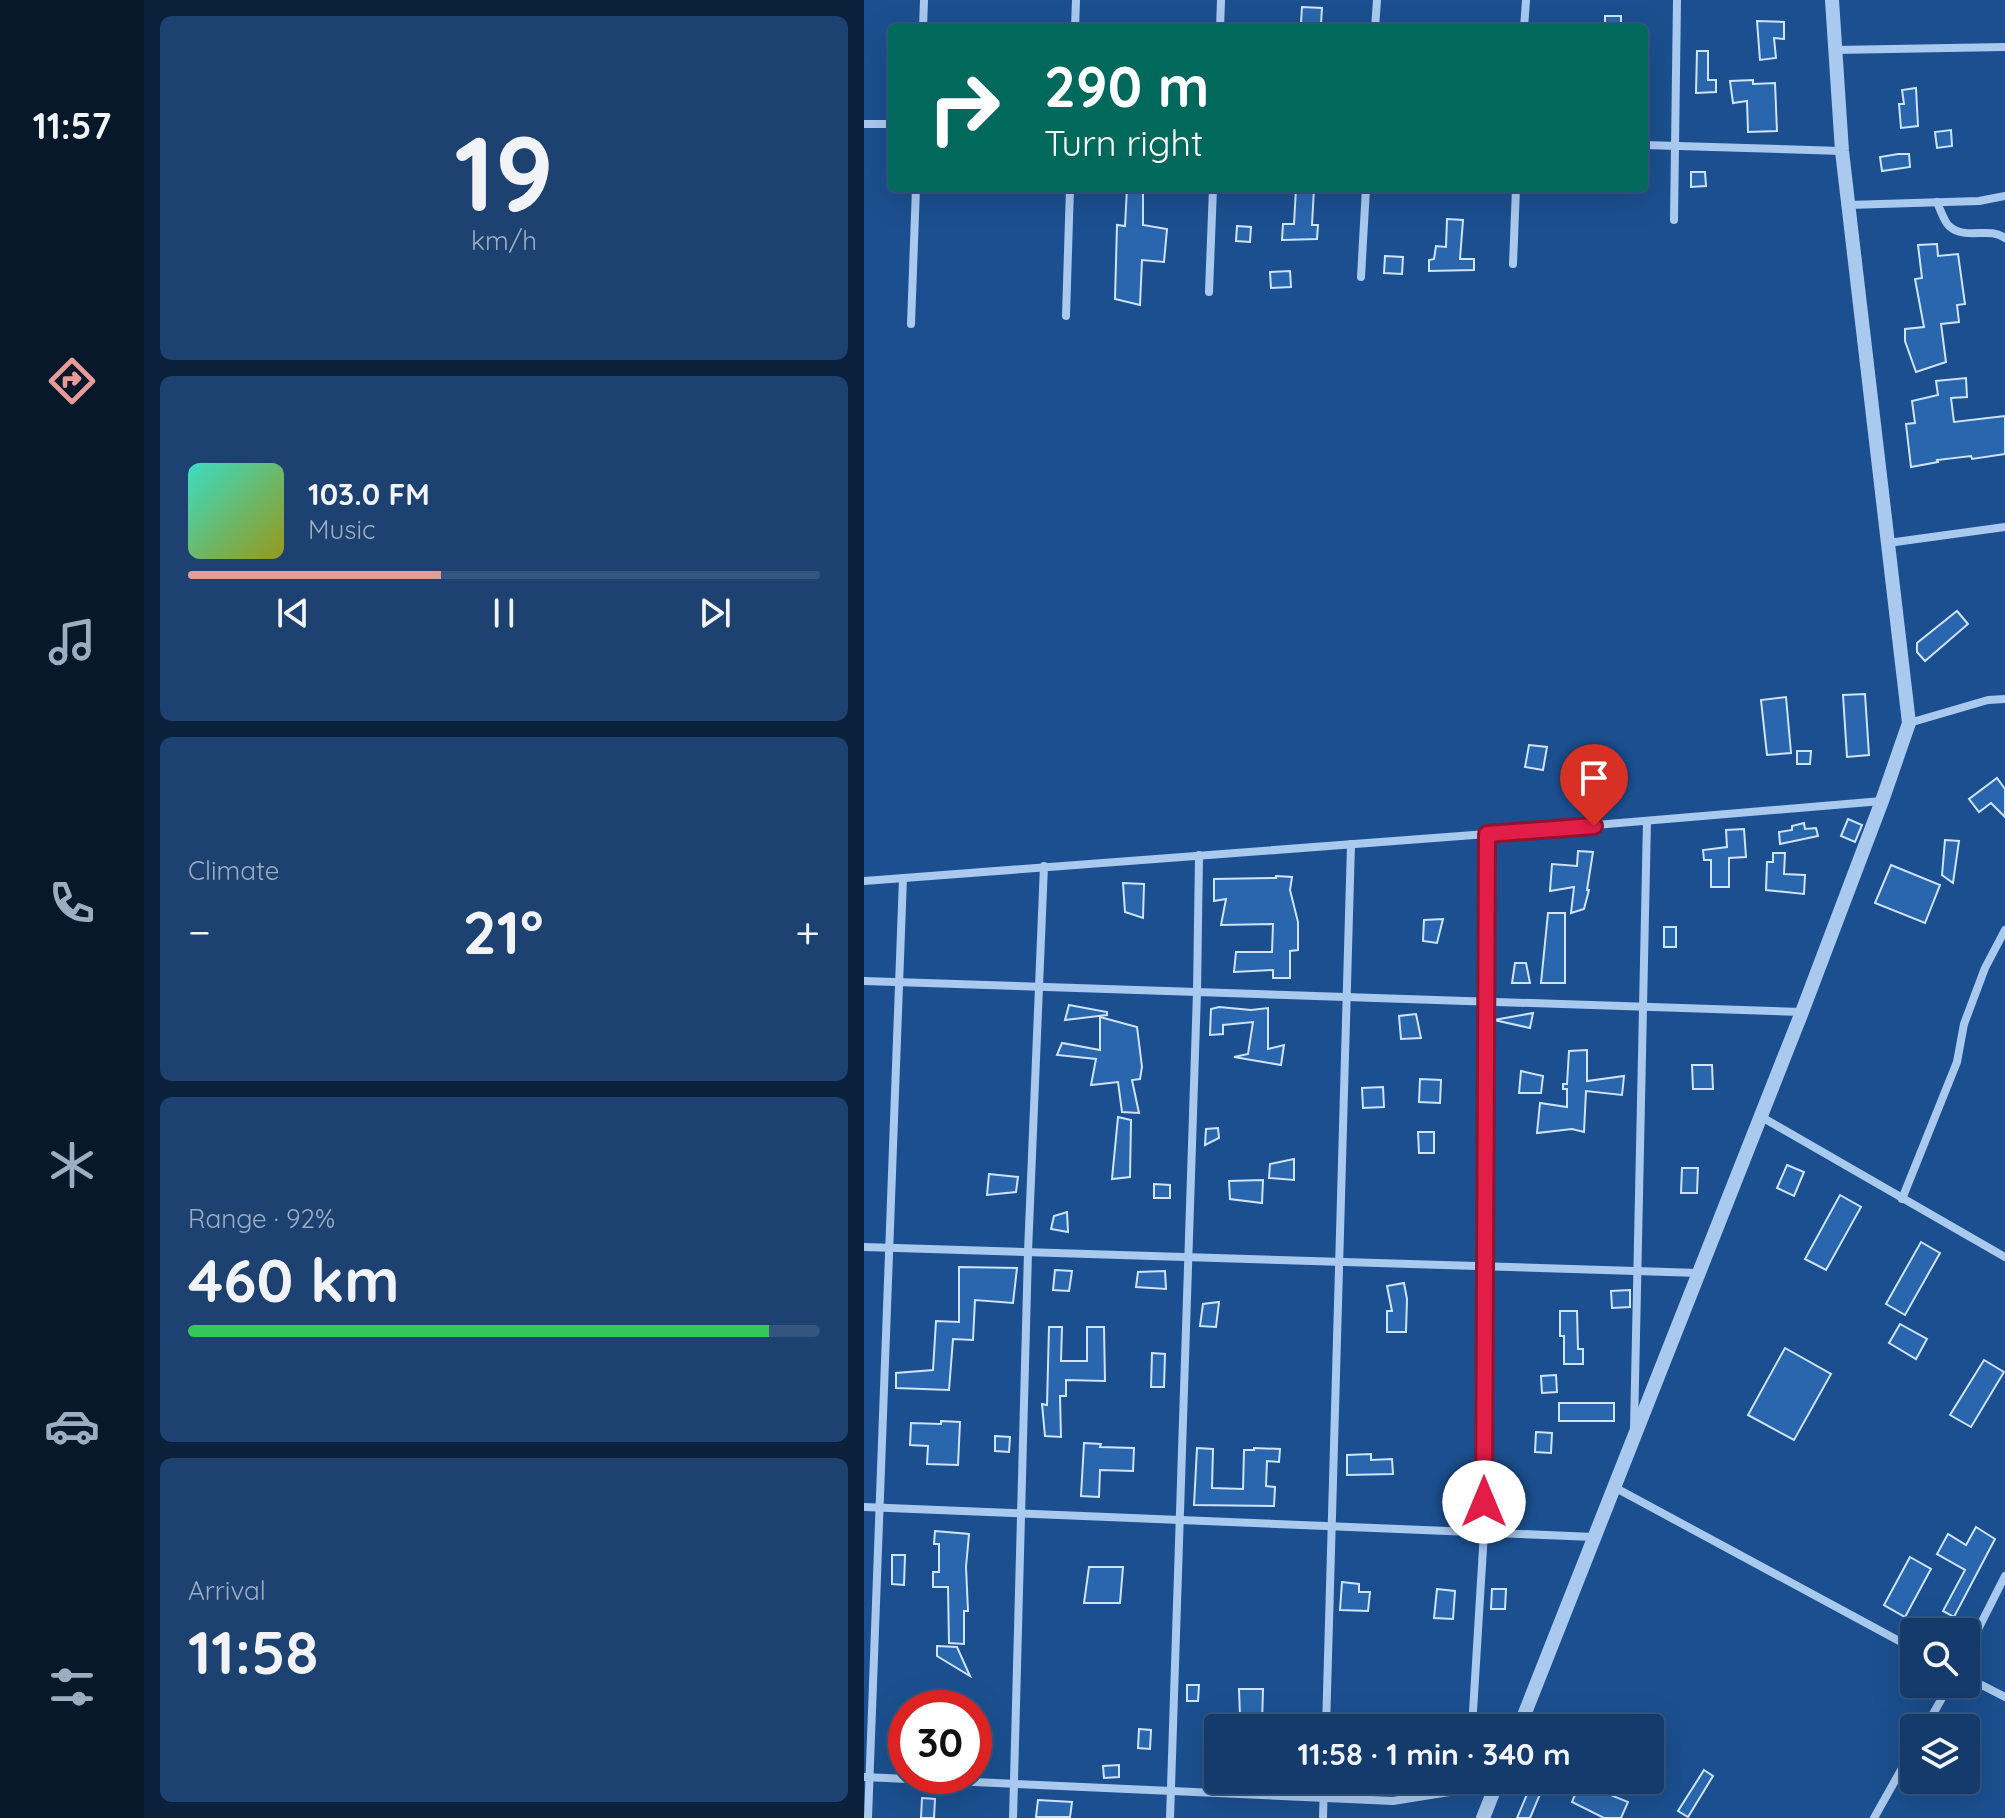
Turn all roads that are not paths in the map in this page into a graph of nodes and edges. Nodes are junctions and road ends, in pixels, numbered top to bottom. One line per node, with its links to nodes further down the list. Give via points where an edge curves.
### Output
1 (924, 0): 8 (street)
2 (1076, 0): 9 (street)
3 (1221, 0): 10 (street)
4 (1377, 0): 11 (street)
5 (1526, 0): 12 (street)
6 (1677, 0): 18 (street)
7 (1832, 0): 14 (street)
8 (923, 24)
9 (1075, 24)
10 (1220, 24)
11 (1375, 24)
12 (1524, 24)
13 (2005, 47): 14 (street)
14 (1835, 50): 19 (street)
15 (864, 124): 16 (street)
16 (888, 124)
17 (1648, 145): 18 (street)
18 (1675, 146): 19 (street); 28 (street)
19 (1842, 151): 27 (street)
20 (916, 192): 34 (street)
21 (1070, 192): 33 (street)
22 (1213, 192): 32 (street)
23 (1366, 192): 31 (street)
24 (1516, 192): 30 (street)
25 (2005, 196): 26 (street)
26 (1937, 202): 27 (street); 29 (street, via 1948,225 1966,234)
27 (1848, 205): 36 (street)
28 (1674, 220)
29 (2005, 238)
30 (1513, 264)
31 (1361, 277)
32 (1209, 292)
33 (1066, 316)
34 (911, 324)
35 (2005, 527): 36 (street)
36 (1888, 543): 38 (street)
37 (2005, 699): 38 (street)
38 (1909, 723): 39 (street)
39 (1882, 801): 40 (street); 55 (street)
40 (1647, 821): 41 (street); 54 (street)
41 (1487, 834): 42 (street); 53 (street)
42 (1351, 844): 43 (street); 52 (street)
43 (1199, 855): 44 (street); 51 (street)
44 (1044, 866): 45 (street); 50 (street)
45 (903, 878): 46 (street); 49 (street)
46 (864, 881)
47 (2005, 930): 57 (street, via 1985,968 1964,1024 1957,1062)
48 (864, 981): 49 (street)
49 (898, 982): 50 (street); 59 (street)
50 (1038, 986): 51 (street); 60 (street)
51 (1197, 992): 52 (street); 62 (street)
52 (1345, 996): 53 (street); 63 (street)
53 (1488, 1003): 54 (street); 64 (street)
54 (1644, 1007): 55 (street); 65 (street)
55 (1802, 1012): 56 (street)
56 (1760, 1116): 57 (street); 66 (street)
57 (1902, 1199): 61 (street)
58 (864, 1247): 59 (street)
59 (889, 1248): 60 (street); 70 (street)
60 (1028, 1252): 62 (street); 71 (street)
61 (2003, 1253)
62 (1188, 1257): 63 (street); 72 (street)
63 (1339, 1261): 64 (street); 73 (street)
64 (1486, 1266): 65 (street); 74 (street)
65 (1638, 1271): 66 (street); 67 (street)
66 (1699, 1273): 67 (street)
67 (1633, 1438): 68 (street)
68 (1614, 1487): 75 (street); 78 (street)
69 (864, 1507): 70 (street)
70 (878, 1508): 71 (street); 85 (street)
71 (1021, 1514): 72 (street); 86 (street)
72 (1179, 1520): 73 (street); 87 (street)
73 (1333, 1527): 74 (street); 81 (street)
74 (1484, 1532): 75 (street); 82 (street)
75 (1594, 1537): 83 (street)
76 (2005, 1576): 77 (street)
77 (1980, 1625)
78 (1900, 1641)
79 (1980, 1684): 80 (street)
80 (2005, 1697)
81 (1326, 1714)
82 (1473, 1714)
83 (1524, 1714)
84 (1900, 1772): 96 (street)
85 (867, 1778): 86 (street); 91 (street)
86 (1014, 1784): 87 (street); 92 (street)
87 (1170, 1791): 90 (street); 93 (street)
88 (1426, 1794): 90 (street, via 1393,1801)
89 (1492, 1794): 95 (street)
90 (1324, 1797): 94 (street)
91 (868, 1818)
92 (1013, 1818)
93 (1170, 1818)
94 (1323, 1818)
95 (1483, 1818)
96 (1874, 1818)

